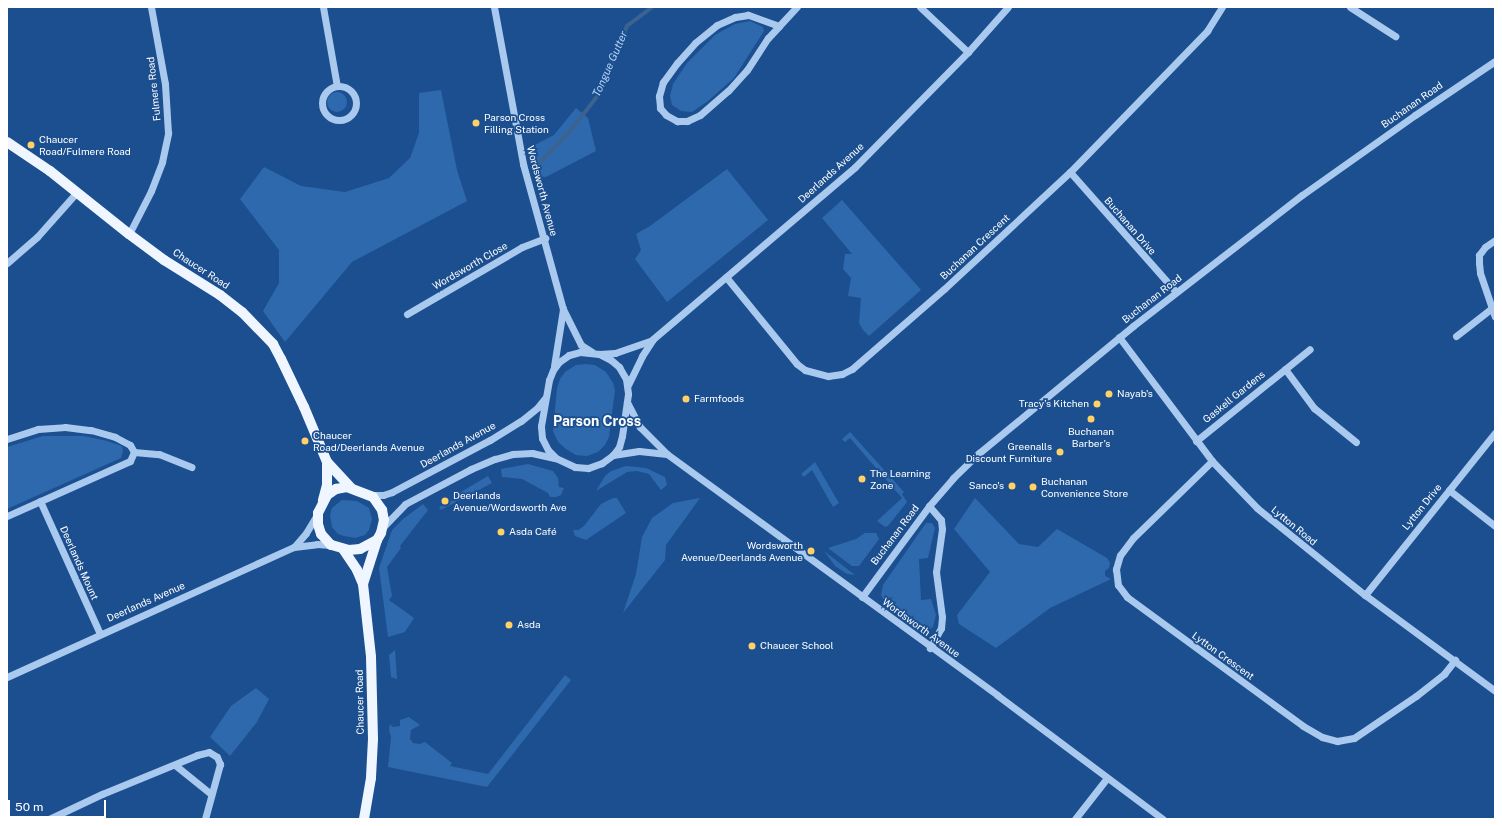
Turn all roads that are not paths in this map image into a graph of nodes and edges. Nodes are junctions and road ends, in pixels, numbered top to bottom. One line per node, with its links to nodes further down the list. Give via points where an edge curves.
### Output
1 (151, 7): 17 (street, Fulmere Road, via 164,84 168,133 162,162 151,191)
2 (323, 7): 13 (street)
3 (494, 7): 18 (street, Wordsworth Avenue, via 523,164)
4 (797, 7): 9 (street)
5 (920, 7): 11 (street)
6 (1008, 7): 11 (street, Deerlands Avenue)
7 (1222, 7): 15 (street, Buchanan Crescent, via 1207,31)
8 (1350, 7): 10 (street)
9 (779, 26): 9 (street, via 747,70 728,91 700,115 687,121 677,121 660,108 659,96 672,69 695,43 717,25 735,17 748,15)
10 (1395, 36)
11 (968, 52): 21 (street, Deerlands Avenue, via 855,167)
12 (1495, 61): 22 (street, Buchanan Road, via 1302,195)
13 (337, 86): 13 (street, via 348,88 355,99 351,114 342,119 328,116 322,103 326,92)
14 (7, 142): 16 (main road, Chaucer Road)
15 (1070, 172): 21 (street, Buchanan Crescent, via 944,289 852,369 842,374 817,374 797,364); 22 (street, Buchanan Drive)
16 (77, 192): 17 (main road, Chaucer Road); 20 (street, via 37,237)
17 (129, 234): 46 (main road, Chaucer Road, via 242,312 273,344)
18 (545, 238): 24 (street, Wordsworth Avenue); 25 (street, Wordsworth Close, via 522,248)
19 (1495, 240): 23 (street, via 1485,247 1479,263)
20 (7, 264)
21 (726, 277): 29 (street, Deerlands Avenue)
22 (1176, 292): 28 (street, Buchanan Road)
23 (1492, 308): 26 (street); 27 (street)
24 (563, 309): 31 (street, Wordsworth Avenue, via 582,345); 32 (street, Wordsworth Avenue)
25 (407, 314)
26 (1495, 317)
27 (1456, 336)
28 (1119, 337): 39 (street, Lytton Road); 53 (street, Buchanan Road, via 979,453)
29 (653, 339): 31 (street, Deerlands Avenue, via 615,353); 34 (street, Deerlands Avenue)
30 (1310, 349): 33 (street, Gaskell Gardens)
31 (595, 353): 32 (street, via 580,352 569,355); 34 (street, via 612,360 619,367)
32 (553, 370): 35 (street)
33 (1285, 370): 39 (street, Gaskell Gardens); 40 (street, via 1314,408)
34 (628, 385): 36 (street)
35 (546, 395): 44 (street, via 541,426 542,438); 50 (street, Deerlands Avenue, via 538,407 521,421 490,440 392,492 383,495)
36 (627, 402): 42 (street, Wordsworth Avenue, via 640,427); 43 (street, via 622,436)
37 (1495, 433): 49 (street, Lytton Drive)
38 (7, 439): 41 (street, via 38,430 65,427 91,430 115,437 130,445)
39 (1196, 441): 45 (street, Lytton Road)
40 (1356, 442)
41 (134, 452): 47 (street, via 159,454); 52 (street, via 130,461)
42 (667, 454): 43 (street, via 639,451); 64 (street, Wordsworth Avenue)
43 (613, 455): 44 (street, via 602,463 588,468 575,467)
44 (556, 458): 57 (street, via 532,453 513,454 495,459 405,504)
45 (1212, 461): 63 (street, Lytton Road, via 1268,519); 67 (street, Lytton Crescent, via 1132,538 1120,555 1116,569 1118,585 1127,597 1303,726 1322,738 1337,741 1354,738 1416,696 1444,674)
46 (327, 462): 48 (main road, Chaucer Road); 51 (main road, Chaucer Road, via 327,485)
47 (192, 467)
48 (351, 488): 50 (main road); 51 (main road, via 336,489)
49 (1450, 490): 56 (street); 63 (street, Lytton Drive)
50 (369, 494): 57 (main road, via 377,500 382,510)
51 (323, 500): 54 (main road)
52 (40, 501): 55 (street); 65 (street, Deerlands Mount)
53 (929, 506): 64 (street, Buchanan Road); 66 (street, via 941,520 942,529 936,572 942,622)
54 (318, 514): 59 (main road, via 320,534); 60 (street, Deerlands Avenue)
55 (7, 516)
56 (1495, 526)
57 (383, 527): 58 (main road)
58 (377, 540): 61 (main road, via 360,549); 62 (main road, Chaucer Road)
59 (331, 545): 60 (street, Deerlands Avenue); 61 (main road)
60 (294, 547): 65 (street, Deerlands Avenue)
61 (343, 549): 62 (main road, Chaucer Road)
62 (363, 584): 75 (main road, Chaucer Road, via 371,657 373,710 371,778)
63 (1365, 594): 67 (street, Lytton Road)
64 (862, 597): 66 (street, Wordsworth Avenue)
65 (100, 634): 68 (street, Deerlands Avenue)
66 (930, 648): 71 (street, Wordsworth Avenue)
67 (1454, 660): 69 (street, Lytton Road)
68 (7, 677)
69 (1495, 691)
70 (175, 765): 72 (street); 72 (street, via 210,752 217,757 220,764); 73 (street, via 102,794)
71 (1107, 778): 76 (street); 77 (street, Wordsworth Avenue)
72 (211, 794): 74 (street)
73 (49, 819)
74 (205, 819)
75 (364, 819)
76 (1075, 819)
77 (1163, 819)

